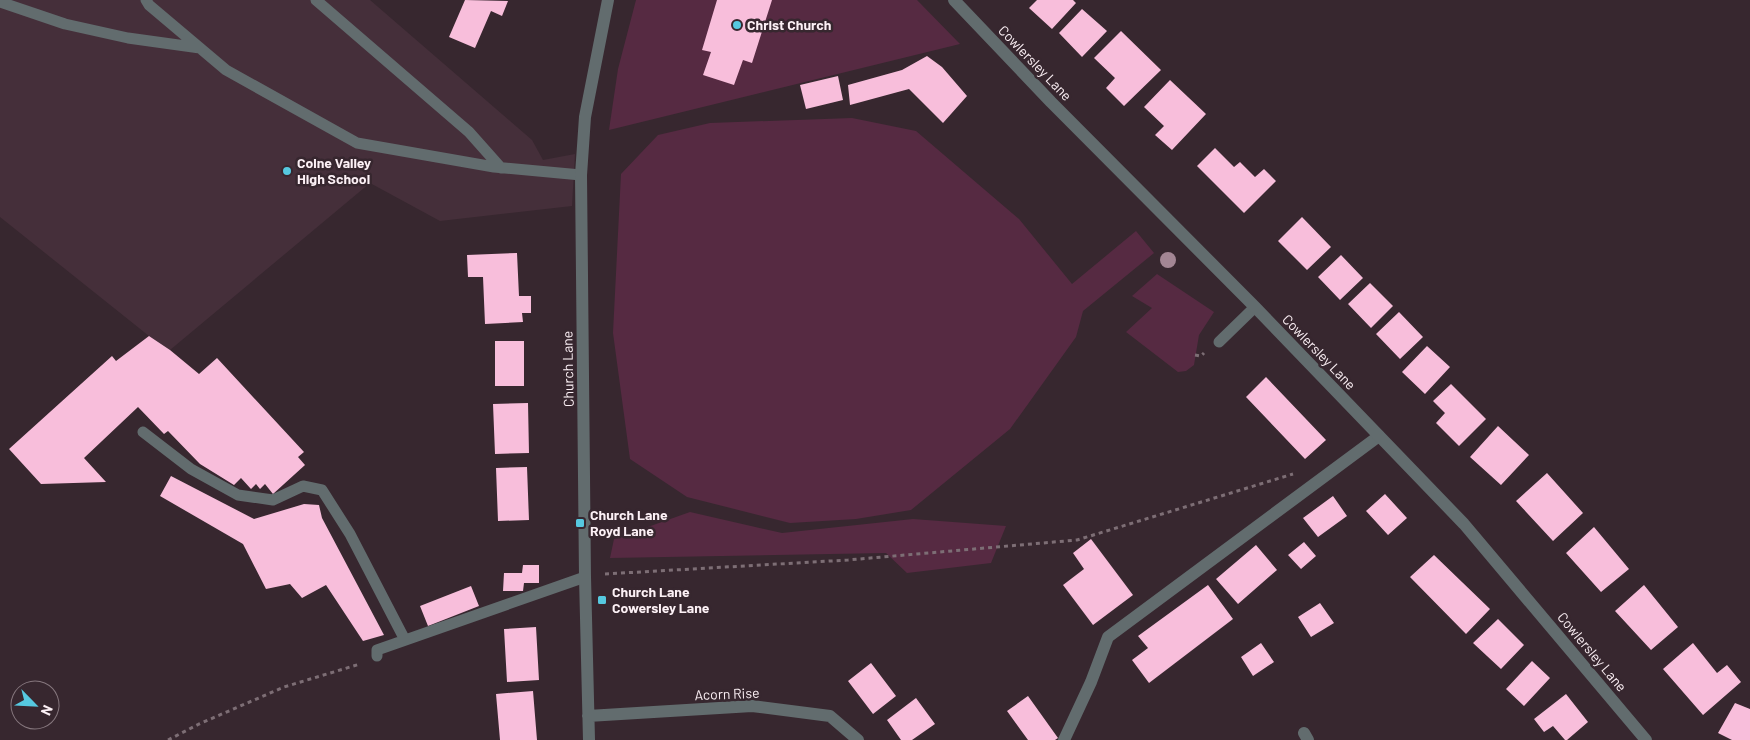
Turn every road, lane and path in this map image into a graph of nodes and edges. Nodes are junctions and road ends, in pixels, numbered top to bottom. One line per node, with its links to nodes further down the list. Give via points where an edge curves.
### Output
1 (146, 0): 6 (lane)
2 (316, 0): 7 (lane, via 469,132)
3 (608, 0): 8 (street, Church Lane, via 585,117)
4 (954, 0): 9 (street, Cowlersley Lane)
5 (0, 2): 6 (lane, via 74,26 128,38)
6 (200, 48): 7 (lane, via 226,70 357,143)
7 (501, 168): 8 (lane)
8 (581, 175): 14 (street, Church Lane)
9 (1255, 307): 10 (lane); 12 (street, Cowlersley Lane)
10 (1219, 342)
11 (142, 432): 15 (lane, via 191,469 238,494 272,500 303,486 322,490 350,534)
12 (1379, 436): 21 (street, via 1108,637); 22 (street, Cowlersley Lane, via 1464,524)
13 (1298, 473): 14 (path, via 1077,540 848,560)
14 (585, 577): 15 (lane); 17 (street, Church Lane)
15 (406, 640): 16 (lane, via 377,650)
16 (377, 656): 18 (path, via 352,667 284,687)
17 (588, 716): 19 (street, Church Lane); 20 (street, Acorn Rise, via 752,706 830,716)
18 (168, 740)
19 (589, 740)
20 (858, 740)
21 (1064, 740)
22 (1646, 740)

